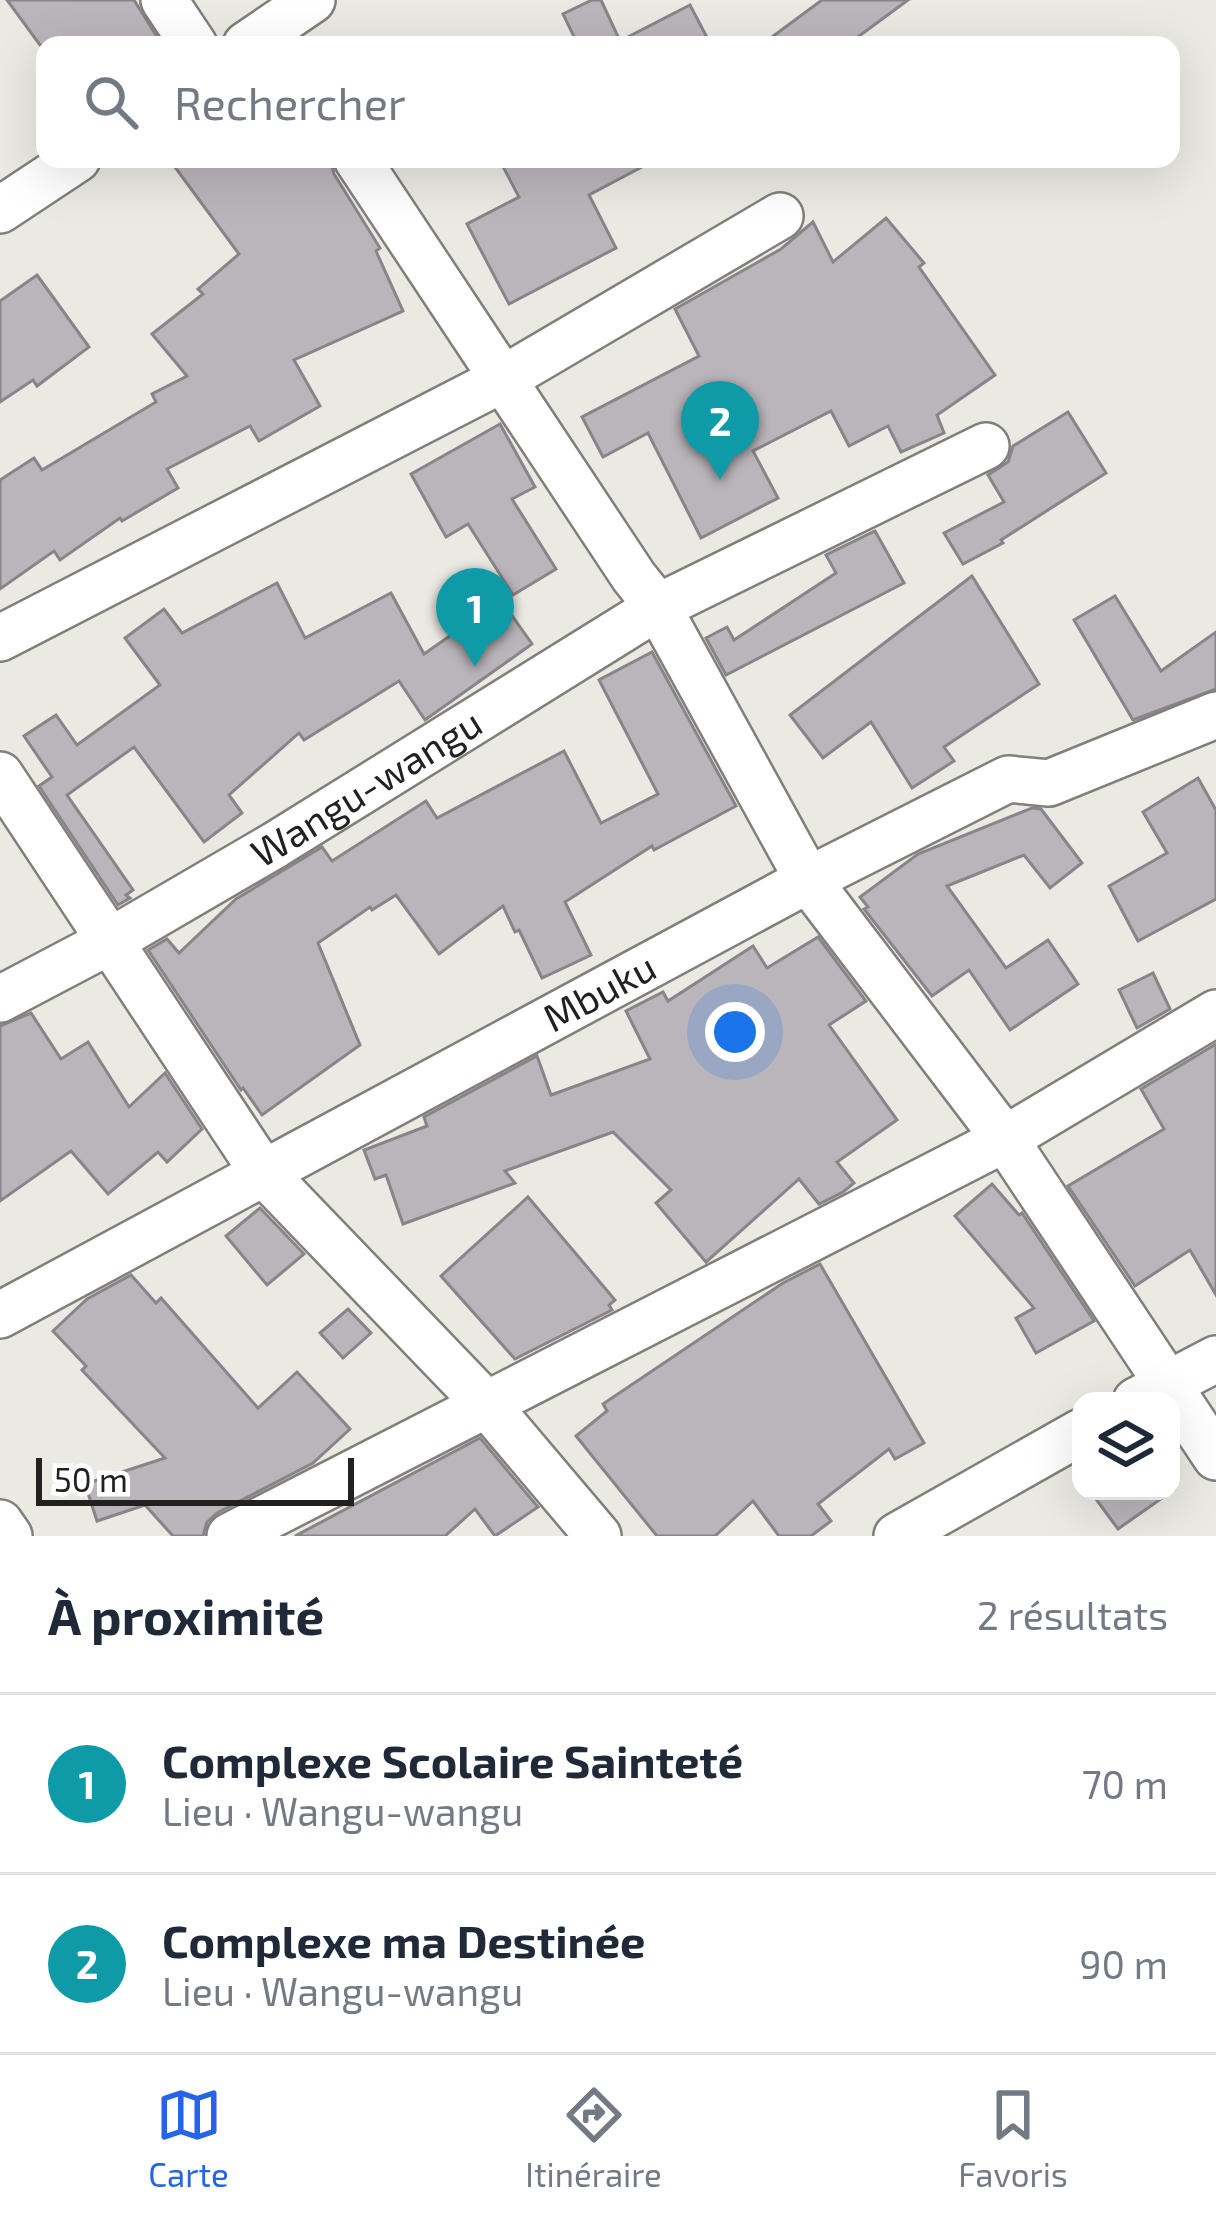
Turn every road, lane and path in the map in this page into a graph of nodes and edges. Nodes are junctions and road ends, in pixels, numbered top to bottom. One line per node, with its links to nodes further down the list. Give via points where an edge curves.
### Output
1 (164, 0): 3 (street)
2 (312, 0): 4 (street)
3 (188, 36)
4 (270, 36)
5 (63, 168): 7 (street)
6 (363, 168): 9 (street)
7 (0, 210)
8 (780, 216): 9 (street)
9 (503, 380): 11 (street); 12 (street)
10 (986, 446): 11 (street, Wangu-wangu)
11 (658, 607): 15 (street); 16 (street, Wangu-wangu)
12 (0, 638)
13 (1216, 715): 15 (street, Mbuku, via 1048,783 1008,779)
14 (0, 775): 16 (street)
15 (808, 880): 19 (street); 20 (street, Mbuku)
16 (112, 940): 17 (street, Wangu-wangu); 20 (street)
17 (0, 999)
18 (1216, 1013): 19 (street)
19 (1004, 1139): 23 (street); 25 (street)
20 (262, 1171): 21 (street, Mbuku); 25 (street)
21 (0, 1315)
22 (1216, 1359): 24 (street)
23 (1150, 1392)
24 (1153, 1392)
25 (488, 1406): 31 (street); 32 (street)
26 (1180, 1422): 28 (street)
27 (1072, 1437): 33 (street)
28 (1216, 1457)
29 (0, 1523): 30 (street)
30 (9, 1536)
31 (230, 1536)
32 (598, 1536)
33 (897, 1536)

